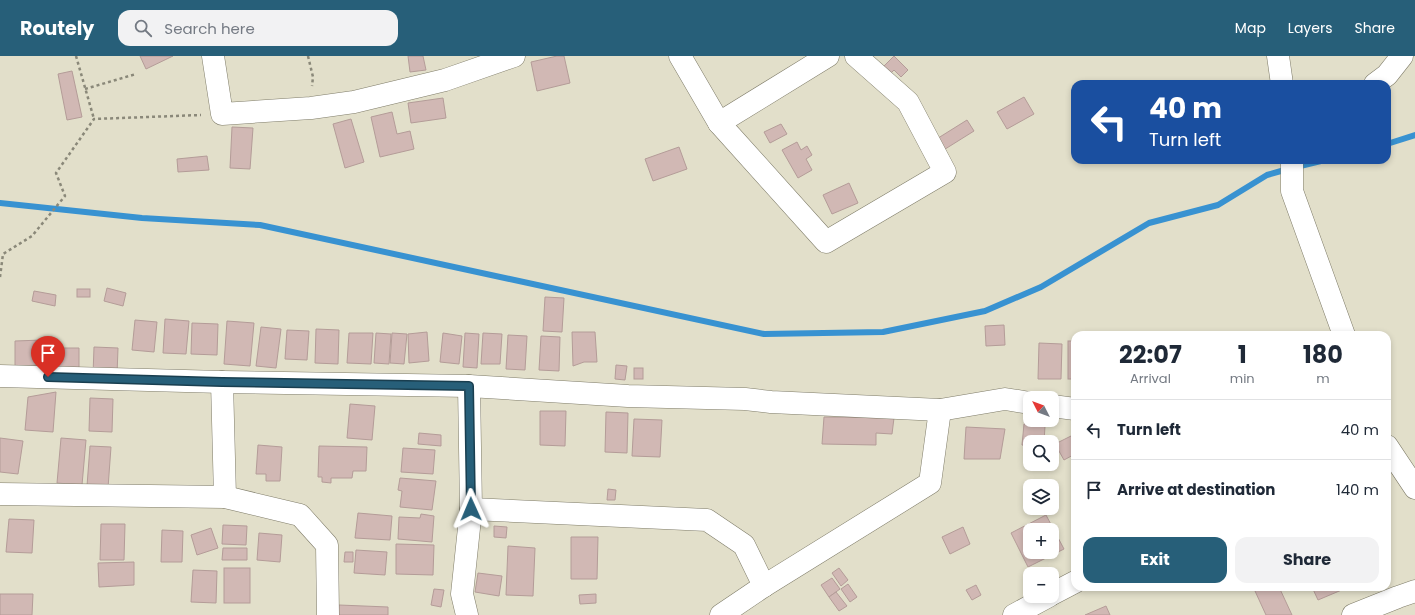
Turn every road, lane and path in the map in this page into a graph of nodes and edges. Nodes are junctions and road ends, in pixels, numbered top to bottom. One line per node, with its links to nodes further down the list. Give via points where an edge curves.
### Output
1 (76, 56): 13 (path)
2 (212, 56): 15 (street)
3 (308, 56): 14 (path, via 313,77)
4 (514, 56): 14 (street, via 445,80 354,102)
5 (680, 56): 17 (street)
6 (828, 56): 17 (street)
7 (856, 56): 17 (street, via 908,102 945,172 826,242)
8 (1278, 56): 11 (street)
9 (1402, 56): 12 (street)
10 (136, 74): 13 (path)
11 (1281, 80)
12 (1380, 80)
13 (85, 89): 16 (path)
14 (311, 108): 15 (street)
15 (222, 114): 16 (path)
16 (94, 119): 19 (path, via 56,173 65,196 32,236 3,254)
17 (720, 123)
18 (1292, 164): 20 (street, via 1292,191)
19 (0, 277)
20 (1343, 331)
21 (0, 376): 22 (street)
22 (222, 382): 23 (street); 31 (street)
23 (469, 386): 27 (street); 32 (street)
24 (1023, 401): 27 (street, via 1006,399)
25 (1059, 407): 26 (street)
26 (1071, 408)
27 (940, 410): 34 (street, via 930,484)
28 (1391, 452): 29 (street)
29 (1415, 488)
30 (0, 494): 31 (street)
31 (225, 497): 38 (street, via 300,515 327,545)
32 (471, 509): 34 (street, via 707,520 744,545); 39 (street, via 462,594)
33 (1071, 584): 35 (street)
34 (764, 586): 40 (street)
35 (1059, 590)
36 (1415, 591): 42 (street)
37 (1036, 603): 41 (street)
38 (328, 615)
39 (466, 615)
40 (721, 615)
41 (1014, 615)
42 (1354, 615)

